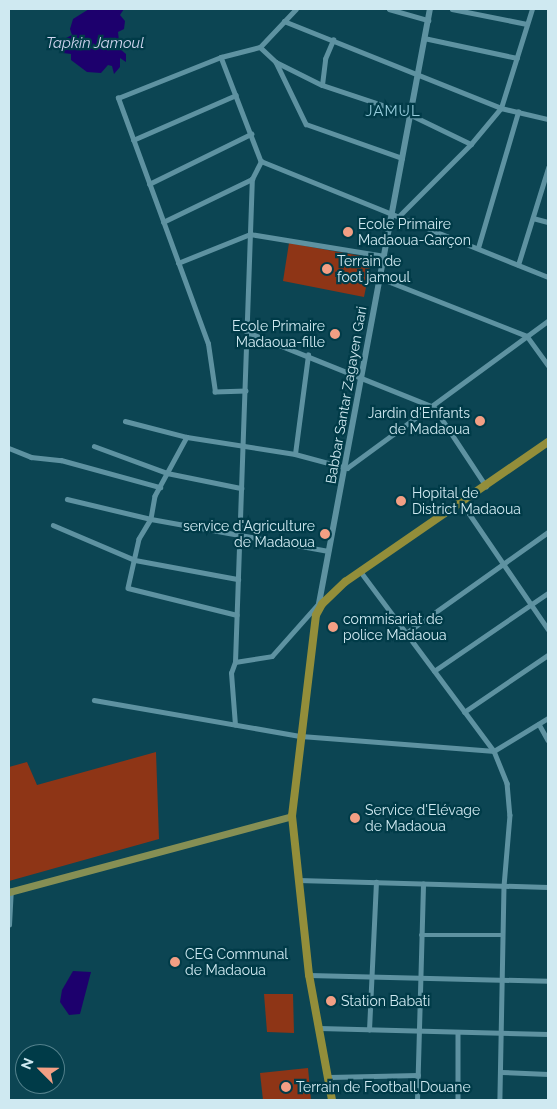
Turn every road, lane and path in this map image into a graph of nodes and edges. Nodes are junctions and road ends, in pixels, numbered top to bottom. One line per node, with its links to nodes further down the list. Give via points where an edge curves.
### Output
1 (296, 9): 7 (street)
2 (389, 9): 6 (street)
3 (430, 9): 6 (street, Babbar Santar Zagayen Gari)
4 (452, 9): 8 (street)
5 (532, 9): 8 (street)
6 (428, 20): 9 (street, Babbar Santar Zagayen Gari)
7 (284, 21): 10 (street); 11 (street)
8 (527, 24): 13 (street)
9 (424, 38): 13 (street); 15 (street, Babbar Santar Zagayen Gari)
10 (333, 40): 15 (street); 16 (street, via 325,59)
11 (260, 47): 12 (street); 14 (street)
12 (221, 57): 17 (street); 23 (street, via 118,98)
13 (516, 58): 18 (street)
14 (276, 62): 16 (street); 25 (street, via 306,124)
15 (417, 74): 18 (street); 20 (street, Babbar Santar Zagayen Gari)
16 (322, 84): 20 (street)
17 (236, 95): 22 (street); 23 (street)
18 (501, 108): 19 (street); 24 (street)
19 (518, 112): 21 (street); 36 (street)
20 (409, 114): 24 (street); 25 (street, Babbar Santar Zagayen Gari)
21 (548, 119)
22 (251, 134): 26 (street); 29 (street)
23 (133, 140): 29 (street)
24 (471, 144): 31 (street)
25 (402, 158): 30 (street, Babbar Santar Zagayen Gari)
26 (261, 161): 28 (street); 30 (street)
27 (548, 171): 32 (street)
28 (252, 179): 33 (street); 35 (street)
29 (149, 184): 33 (street)
30 (392, 213): 31 (street); 37 (street, Babbar Santar Zagayen Gari)
31 (399, 216): 36 (street)
32 (533, 218): 34 (street); 39 (street)
33 (163, 222): 38 (street)
34 (548, 222)
35 (250, 234): 37 (street); 38 (street); 43 (street)
36 (478, 248): 39 (street)
37 (384, 256): 41 (street, Babbar Santar Zagayen Gari)
38 (178, 264): 48 (street, via 208,344 215,392)
39 (518, 265): 40 (street)
40 (548, 277)
41 (380, 278): 44 (street); 47 (street, Babbar Santar Zagayen Gari)
42 (548, 321): 44 (street)
43 (247, 332): 45 (street); 48 (street)
44 (527, 336): 46 (street); 49 (street)
45 (308, 355): 47 (street); 56 (street)
46 (548, 365)
47 (361, 376): 49 (street); 57 (street, Babbar Santar Zagayen Gari)
48 (246, 391): 54 (street)
49 (434, 407): 57 (street); 59 (street)
50 (125, 421): 51 (street)
51 (187, 437): 54 (street); 58 (street)
52 (548, 442): 59 (highway)
53 (94, 446): 58 (street)
54 (243, 446): 56 (street); 61 (street)
55 (9, 448): 60 (street, via 31,457 61,460)
56 (295, 454): 57 (street)
57 (347, 468): 68 (street, Babbar Santar Zagayen Gari)
58 (167, 473): 60 (street); 61 (street)
59 (486, 486): 63 (highway)
60 (160, 487): 64 (street)
61 (241, 488): 67 (street)
62 (67, 499): 64 (street)
63 (462, 503): 70 (street); 71 (highway)
64 (151, 519): 67 (street); 69 (street, via 139,539)
65 (53, 525): 69 (street)
66 (548, 532): 70 (street)
67 (240, 536): 68 (street); 72 (street)
68 (328, 551): 75 (street, Babbar Santar Zagayen Gari)
69 (135, 560): 72 (street); 76 (street, via 128,588)
70 (503, 563): 74 (street); 78 (street)
71 (361, 572): 75 (highway); 78 (street)
72 (238, 578): 76 (street)
73 (548, 593): 74 (street)
74 (531, 604): 77 (street); 81 (street)
75 (318, 606): 80 (street, via 272,656); 87 (highway)
76 (237, 615): 80 (street)
77 (548, 629)
78 (406, 632): 81 (street)
79 (548, 654): 83 (street)
80 (235, 662): 86 (street, via 231,673)
81 (434, 672): 83 (street)
82 (94, 700): 86 (street)
83 (464, 712): 89 (street)
84 (548, 718): 85 (street)
85 (539, 724): 88 (street); 89 (street)
86 (235, 725): 87 (street)
87 (301, 736): 89 (street); 90 (highway)
88 (548, 740)
89 (494, 751): 94 (street, via 507,783 510,815)
90 (292, 816): 91 (highway); 96 (main road)
91 (298, 880): 92 (street); 100 (highway)
92 (376, 882): 93 (street); 101 (street)
93 (422, 884): 94 (street); 98 (street)
94 (504, 886): 95 (street); 99 (street)
95 (548, 887)
96 (10, 891): 97 (street)
97 (9, 925)
98 (421, 935): 99 (street); 102 (street)
99 (503, 935): 103 (street)
100 (309, 975): 101 (street); 105 (highway)
101 (371, 976): 102 (street); 106 (street)
102 (420, 978): 103 (street); 107 (street)
103 (502, 980): 104 (street); 109 (street)
104 (548, 980)
105 (319, 1028): 106 (street); 114 (highway)
106 (369, 1030): 107 (street)
107 (419, 1031): 108 (street); 113 (street)
108 (458, 1032): 109 (street); 117 (street)
109 (501, 1034): 110 (street); 111 (street)
110 (548, 1034)
111 (501, 1072): 112 (street); 118 (street)
112 (548, 1074)
113 (418, 1075): 114 (street); 116 (street)
114 (329, 1077): 115 (highway)
115 (332, 1100)
116 (417, 1100)
117 (458, 1100)
118 (500, 1100)

